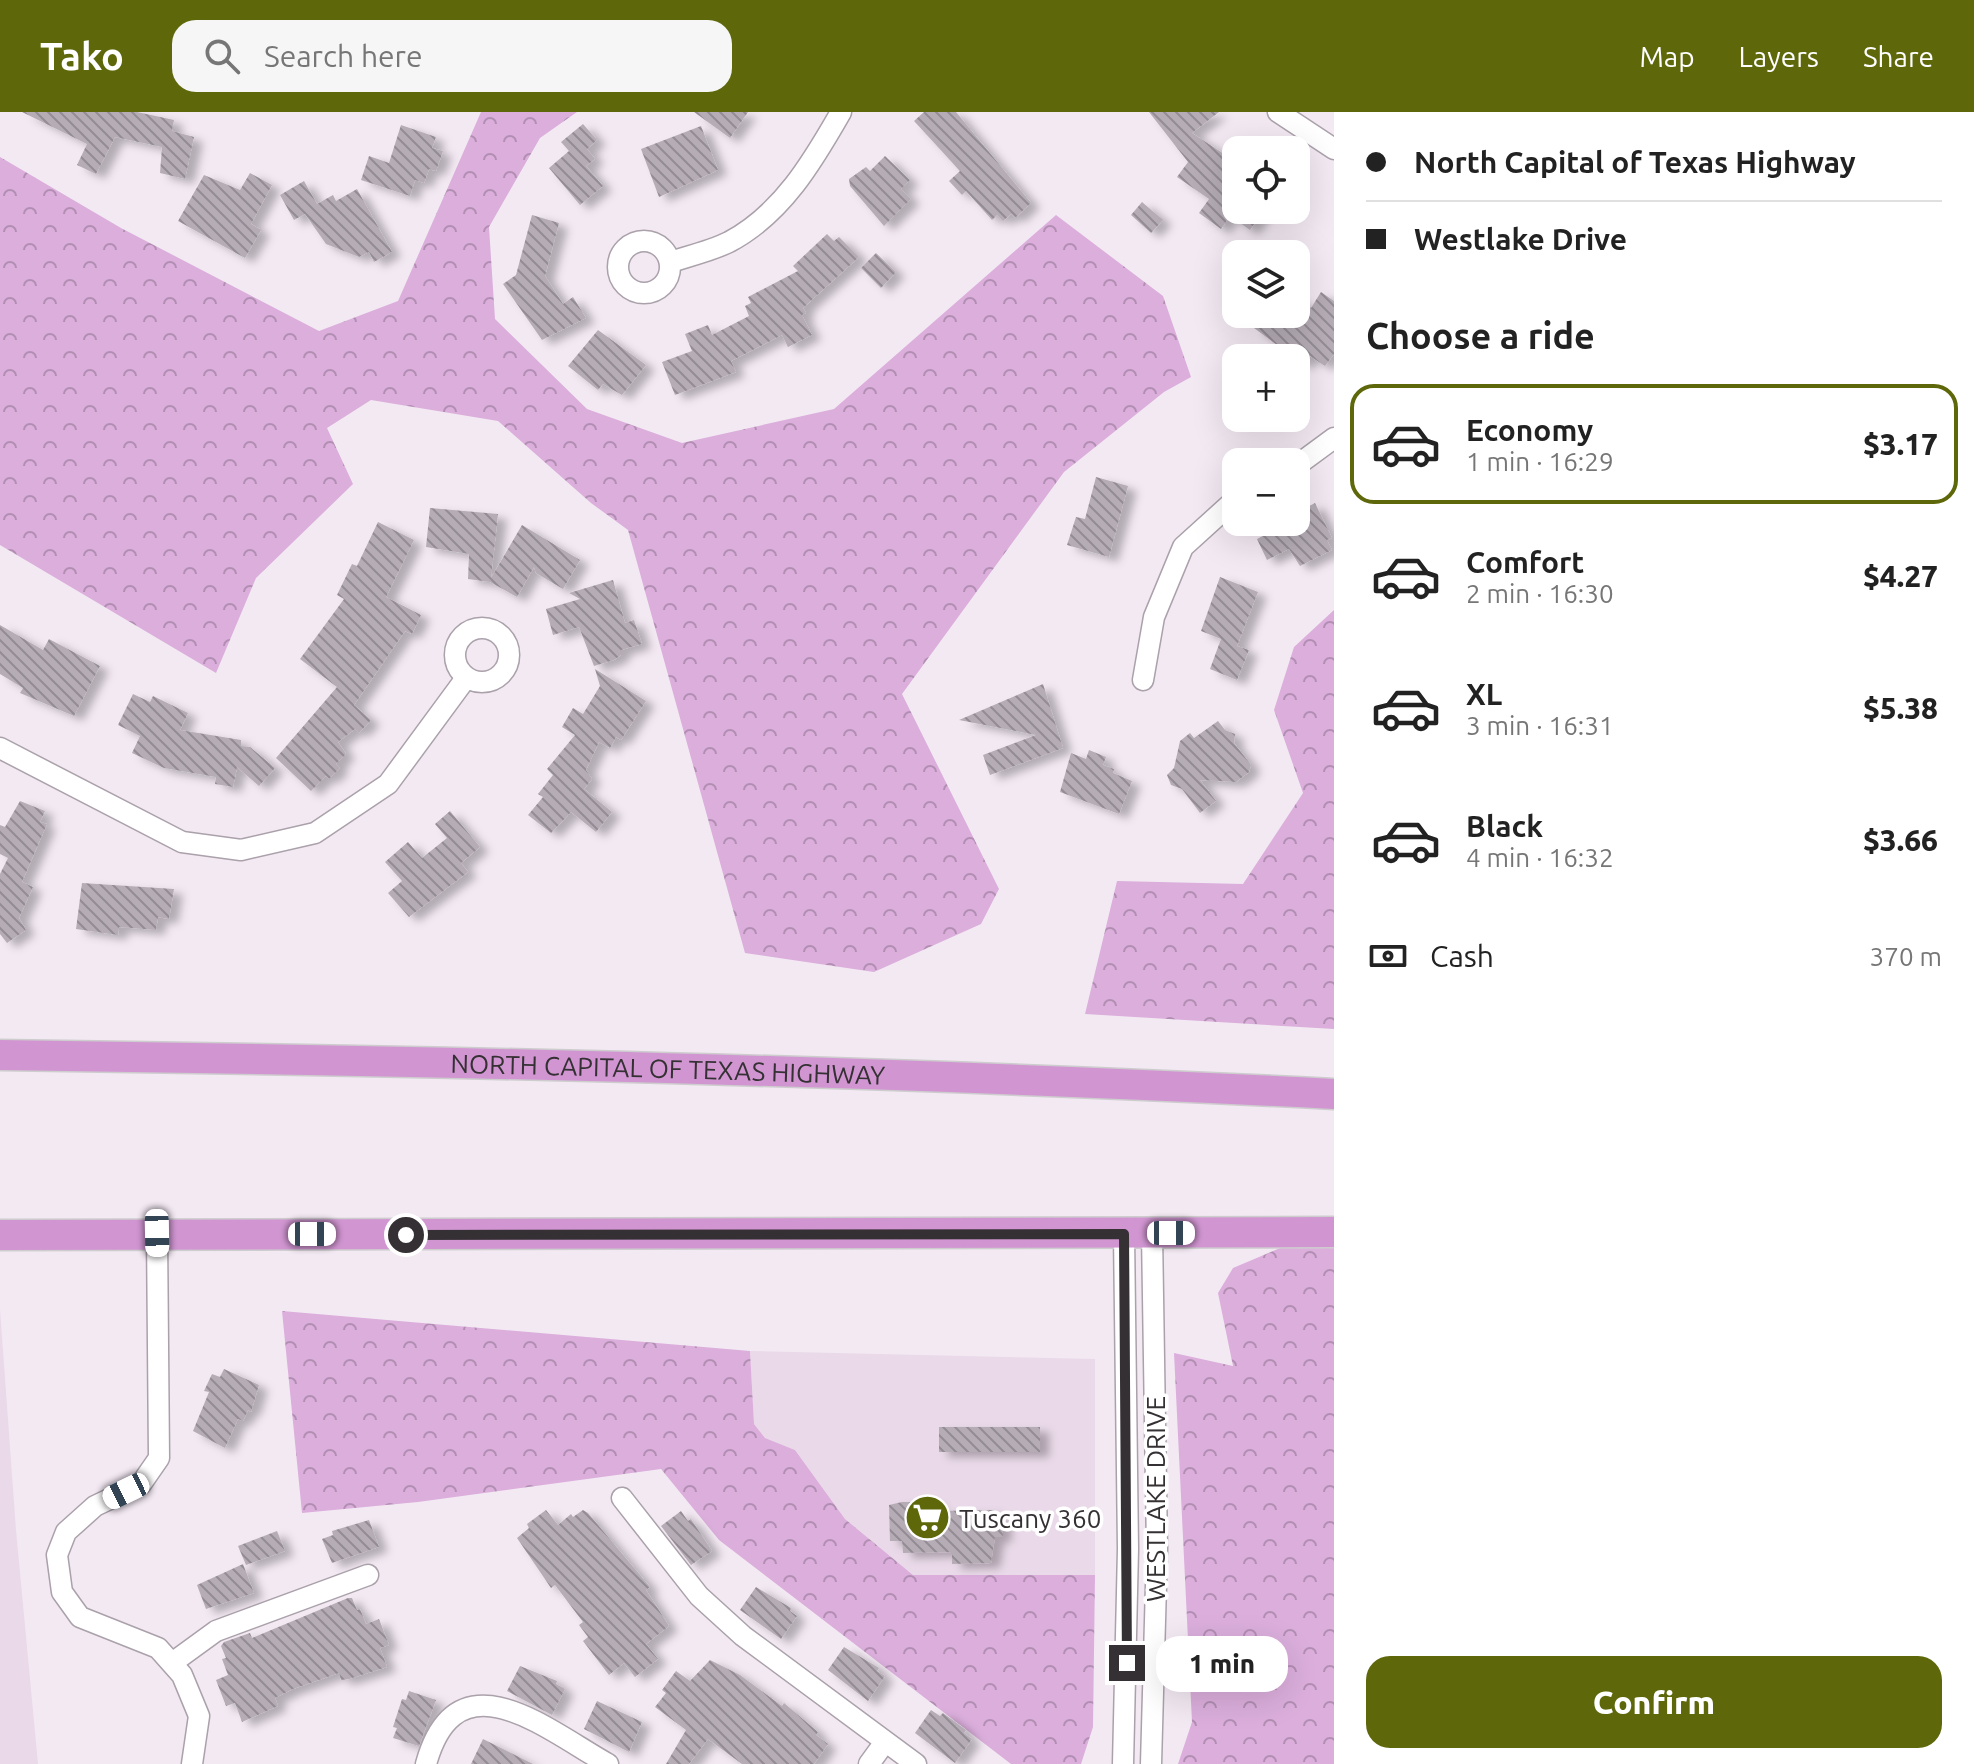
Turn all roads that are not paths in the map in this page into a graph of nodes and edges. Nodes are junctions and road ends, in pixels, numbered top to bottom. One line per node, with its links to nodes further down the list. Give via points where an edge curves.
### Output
1 (841, 112): 4 (street, via 805,175 760,221 728,242)
2 (1278, 112): 3 (street)
3 (1334, 149)
4 (670, 262)
5 (1334, 438): 6 (street)
6 (1310, 456)
7 (1222, 512): 9 (street, via 1183,547 1154,617)
8 (466, 678): 10 (street, via 388,784 315,833 241,850 182,842)
9 (1143, 680)
10 (0, 748)
11 (0, 1055): 12 (highway, NORTH CAPITAL OF TEXAS HIGHWAY, via 524,1062)
12 (1334, 1094)
13 (1334, 1232): 15 (highway)
14 (157, 1233): 15 (highway); 16 (highway); 19 (street, via 159,1458 141,1484 95,1506 66,1532 57,1555 62,1592 80,1617 158,1648)
15 (1138, 1234): 26 (street, WESTLAKE DRIVE); 27 (street, WESTLAKE DRIVE, via 1157,1549)
16 (0, 1235)
17 (622, 1498): 20 (street, via 699,1596 743,1636)
18 (368, 1575): 19 (street, via 216,1631)
19 (172, 1663): 21 (street, via 199,1716)
20 (885, 1742): 24 (street); 25 (street)
21 (192, 1764)
22 (426, 1764): 23 (street, via 431,1747 454,1715 472,1705 504,1705)
23 (608, 1764)
24 (869, 1764)
25 (916, 1764)
26 (1123, 1764)
27 (1151, 1764)

